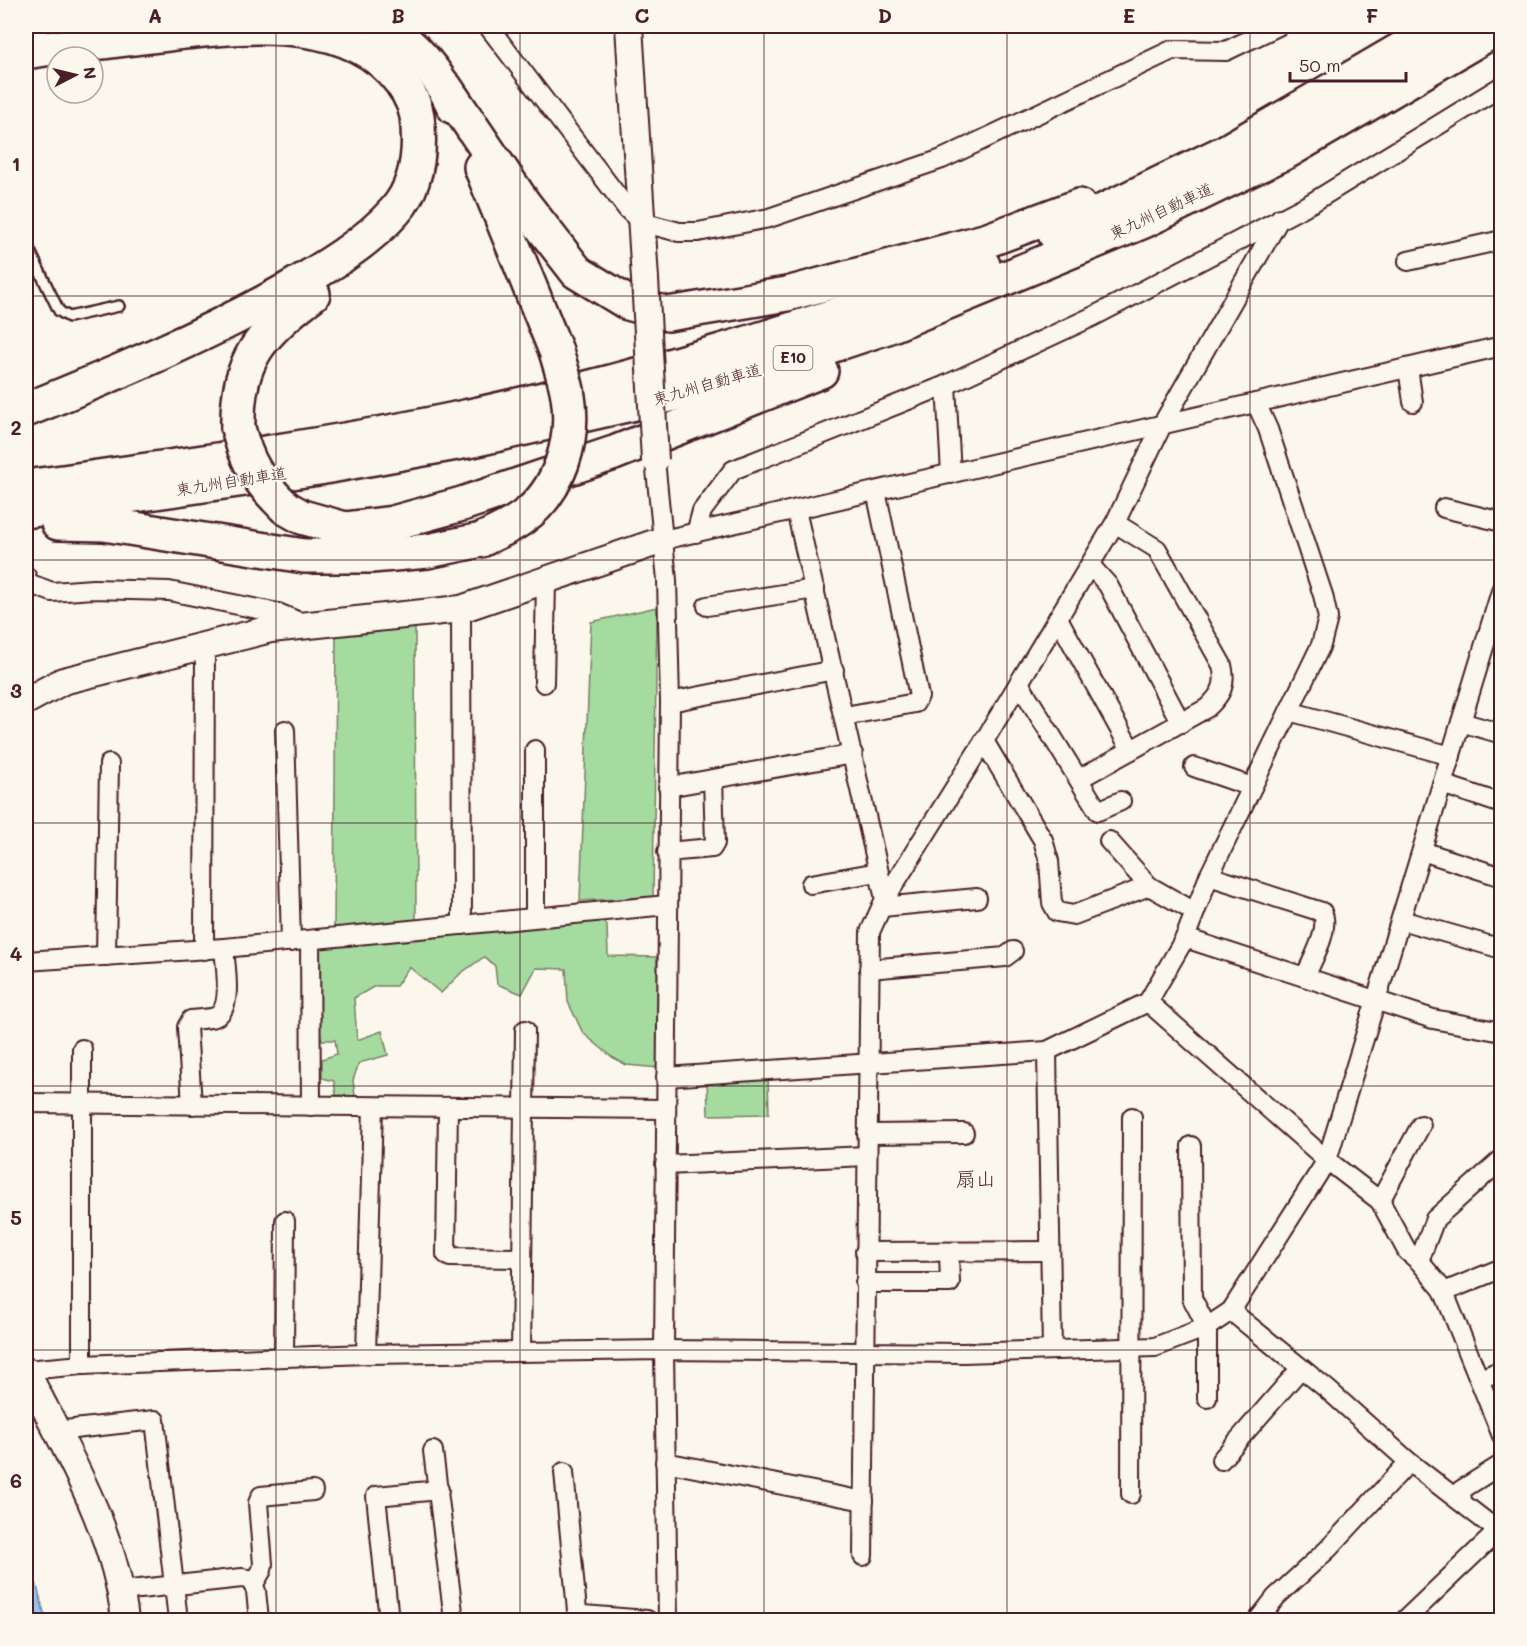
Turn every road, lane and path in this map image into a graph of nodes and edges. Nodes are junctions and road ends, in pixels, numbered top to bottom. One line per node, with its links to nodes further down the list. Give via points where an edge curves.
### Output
1 (32, 26): 8 (highway)
2 (383, 26): 11 (highway, via 413,49)
3 (488, 26): 16 (street, via 607,185)
4 (629, 26): 16 (street)
5 (1278, 26): 16 (street, via 1226,51 1172,50 942,159 769,218 698,232 663,230)
6 (1441, 26): 12 (highway, 東九州自動車道 / E10)
7 (1501, 26): 15 (highway, 東九州自動車道 / E10, via 1286,152)
8 (26, 28)
9 (26, 52): 13 (highway, via 252,27 314,32 363,47 402,81 416,110 420,138 417,162 411,184)
10 (1502, 86): 14 (street, via 1323,196)
11 (445, 87): 12 (highway, via 524,204 577,272 628,303 668,314 787,294 988,240); 35 (highway, bridge, via 556,351 568,395 570,425 557,477 547,494 522,518 481,540 371,556 304,556 104,524)
12 (1227, 151): 30 (highway, 東九州自動車道 / E10, via 1004,257 702,358 450,420)
13 (395, 211): 15 (highway, bridge, via 359,255 276,322 251,356 241,378 238,428 243,451 256,476 286,508 321,524 379,527 614,453 897,342); 26 (highway, via 329,266 229,322 136,366)
14 (1280, 218): 23 (street, via 1094,316); 27 (street)
15 (1144, 221): 34 (highway, 東九州自動車道 / E10, via 887,327 710,386 461,442 320,468)
16 (641, 222): 28 (street, bridge)
17 (1502, 240): 19 (street)
18 (26, 243): 20 (lane, via 59,311 69,317)
19 (1408, 261)
20 (119, 306)
21 (1502, 346): 22 (street)
22 (1408, 368): 24 (street); 25 (street)
23 (946, 385): 29 (street); 38 (street, via 733,470 702,511)
24 (1413, 402)
25 (1256, 403): 27 (street); 55 (street, via 1280,463 1328,618 1321,645)
26 (26, 410)
27 (1162, 425): 29 (street); 37 (street)
28 (655, 460): 39 (street)
29 (951, 474): 31 (street)
30 (26, 487)
31 (876, 491): 33 (street); 56 (street, via 919,696 915,703)
32 (1444, 508): 36 (street)
33 (796, 510): 38 (street); 44 (street)
34 (26, 511)
35 (26, 522)
36 (1502, 522)
37 (1115, 523): 40 (street); 58 (street, via 1156,549 1222,665 1225,677 1221,694 1208,708)
38 (696, 532): 39 (street)
39 (663, 540): 42 (street); 54 (street)
40 (1090, 565): 47 (street); 58 (street, via 1108,585)
41 (26, 576): 48 (street, via 28,583 52,592 169,591 278,613)
42 (546, 581): 46 (street); 52 (street)
43 (1502, 588): 57 (street)
44 (815, 589): 45 (street); 50 (street)
45 (707, 606)
46 (461, 609): 48 (street); 89 (street)
47 (1058, 618): 51 (street); 63 (street)
48 (305, 624): 49 (street)
49 (205, 645): 53 (street, via 63,681); 94 (street)
50 (834, 670): 54 (street); 56 (street)
51 (1019, 682): 61 (street); 69 (street)
52 (544, 683)
53 (26, 701)
54 (670, 702): 71 (street)
55 (1289, 711): 65 (street); 72 (street)
56 (845, 716): 64 (street)
57 (1461, 722): 60 (street); 65 (street)
58 (1181, 723): 63 (street)
59 (285, 730): 91 (street)
60 (1502, 734)
61 (984, 741): 82 (street, via 1043,840 1052,903 1057,912 1074,915); 84 (street)
62 (535, 750): 87 (street)
63 (1131, 750): 69 (street)
64 (853, 754): 68 (street); 78 (street)
65 (1451, 756): 70 (street)
66 (109, 764): 96 (street)
67 (1194, 767): 72 (street)
68 (714, 779): 71 (street); 77 (street, via 712,848)
69 (1079, 779): 73 (street, via 1098,811)
70 (1442, 784): 74 (street); 76 (street)
71 (668, 787): 77 (street)
72 (1252, 787): 79 (street)
73 (1121, 801)
74 (1502, 804)
75 (1108, 841): 82 (street)
76 (1422, 851): 80 (street); 88 (street)
77 (667, 852): 85 (street)
78 (878, 872): 81 (street); 84 (street)
79 (1209, 876): 86 (street); 99 (street, via 1322,912 1323,929)
80 (1502, 877)
81 (812, 884)
82 (1149, 886): 86 (street)
83 (977, 898): 84 (street)
84 (884, 903): 98 (street, via 870,932)
85 (667, 905): 87 (street); 107 (street)
86 (1195, 912): 90 (street)
87 (535, 917): 89 (street)
88 (1401, 920): 93 (street); 101 (street)
89 (462, 925): 91 (street)
90 (1185, 938): 99 (street); 100 (street)
91 (301, 941): 92 (street); 111 (street)
92 (224, 948): 94 (street); 110 (street, via 224,1010 215,1017 191,1020 187,1027)
93 (1502, 949)
94 (204, 950): 96 (street)
95 (1013, 951): 98 (street, via 1005,957)
96 (106, 957): 97 (street)
97 (26, 961)
98 (869, 969): 106 (street)
99 (1305, 977): 101 (street)
100 (1148, 1002): 105 (street); 123 (street)
101 (1377, 1002): 103 (street, via 1433,1019); 123 (street)
102 (525, 1030): 114 (street)
103 (1502, 1032)
104 (82, 1049): 109 (street)
105 (1047, 1051): 106 (street); 127 (street)
106 (868, 1064): 107 (street); 119 (street)
107 (666, 1077): 115 (street)
108 (26, 1103): 109 (street)
109 (82, 1104): 110 (street); 144 (street)
110 (192, 1105): 111 (street)
111 (311, 1106): 112 (street)
112 (373, 1107): 113 (street); 142 (street)
113 (448, 1107): 114 (street); 130 (street, via 446,1254)
114 (524, 1108): 115 (street); 130 (street)
115 (666, 1110): 124 (street)
116 (1132, 1117): 137 (street)
117 (1421, 1125): 125 (street)
118 (964, 1133): 119 (street)
119 (867, 1134): 121 (street)
120 (1191, 1146): 136 (street, via 1192,1298)
121 (867, 1156): 124 (street); 128 (street)
122 (1502, 1159): 131 (street, via 1435,1219)
123 (1327, 1160): 125 (street); 135 (street)
124 (665, 1165): 138 (street)
125 (1380, 1201): 131 (street, via 1407,1251)
126 (285, 1221): 143 (street)
127 (1050, 1251): 129 (street); 139 (street)
128 (865, 1252): 129 (street); 133 (street)
129 (949, 1252): 133 (street, via 950,1283)
130 (522, 1258): 141 (street)
131 (1419, 1261): 134 (street)
132 (1502, 1268): 134 (street)
133 (865, 1282): 140 (street)
134 (1444, 1292): 148 (street)
135 (1231, 1311): 136 (street); 145 (street)
136 (1207, 1327): 137 (street, via 1155,1347); 149 (street)
137 (1132, 1347): 139 (street); 160 (street)
138 (664, 1350): 140 (street); 141 (street); 154 (street)
139 (1052, 1350): 140 (street)
140 (864, 1351): 161 (street)
141 (521, 1352): 142 (street)
142 (366, 1354): 143 (street)
143 (284, 1357): 144 (street)
144 (82, 1365): 147 (street)
145 (1301, 1368): 153 (street); 155 (street)
146 (1502, 1370): 148 (street)
147 (26, 1371): 150 (street)
148 (1480, 1378): 151 (street)
149 (1207, 1398)
150 (56, 1431): 165 (street, via 155,1420); 167 (street, via 102,1525)
151 (1502, 1436)
152 (433, 1451): 158 (street)
153 (1221, 1460)
154 (665, 1461): 161 (street); 174 (street)
155 (1409, 1462): 162 (street); 175 (street)
156 (1502, 1464): 162 (street, via 1461,1490)
157 (564, 1472): 173 (street, via 577,1611 583,1615)
158 (439, 1490): 171 (street, via 376,1496); 172 (street)
159 (313, 1491): 166 (street, via 261,1496 258,1503 263,1564)
160 (1131, 1494)
161 (864, 1501): 164 (street)
162 (1462, 1502): 163 (street)
163 (1500, 1532): 176 (street)
164 (863, 1556)
165 (174, 1584): 166 (street, via 242,1578 251,1580); 167 (street); 169 (street)
166 (253, 1585): 170 (street)
167 (121, 1591): 168 (street)
168 (125, 1620)
169 (178, 1620)
170 (259, 1620)
171 (389, 1620)
172 (454, 1620)
173 (647, 1620)
174 (668, 1620)
175 (1258, 1620)
176 (1405, 1620)

